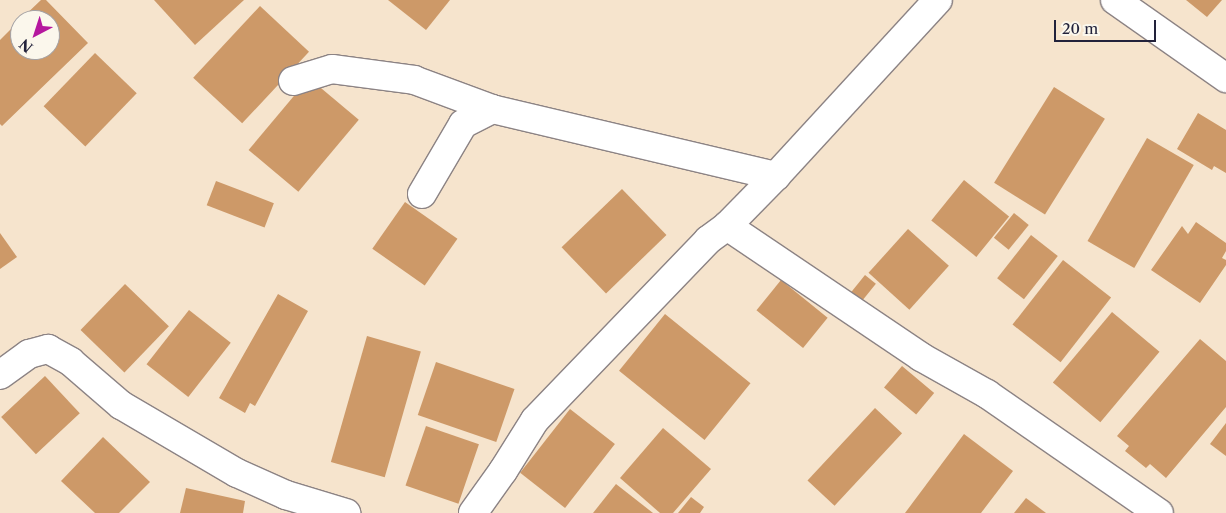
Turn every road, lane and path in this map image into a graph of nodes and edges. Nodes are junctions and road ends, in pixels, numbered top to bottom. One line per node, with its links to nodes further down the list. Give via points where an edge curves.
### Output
1 (938, 0): 6 (street)
2 (1115, 0): 3 (street)
3 (1226, 78)
4 (293, 81): 5 (street, via 332,69 414,80)
5 (492, 109): 6 (street); 7 (street, via 463,124)
6 (776, 176): 8 (street)
7 (422, 194)
8 (727, 226): 10 (street, via 708,240 535,420); 12 (street, via 921,357 987,394)
9 (0, 375): 11 (street, via 29,354 48,349 71,362 121,405 237,473 286,494)
10 (476, 512)
11 (346, 513)
12 (1159, 513)

